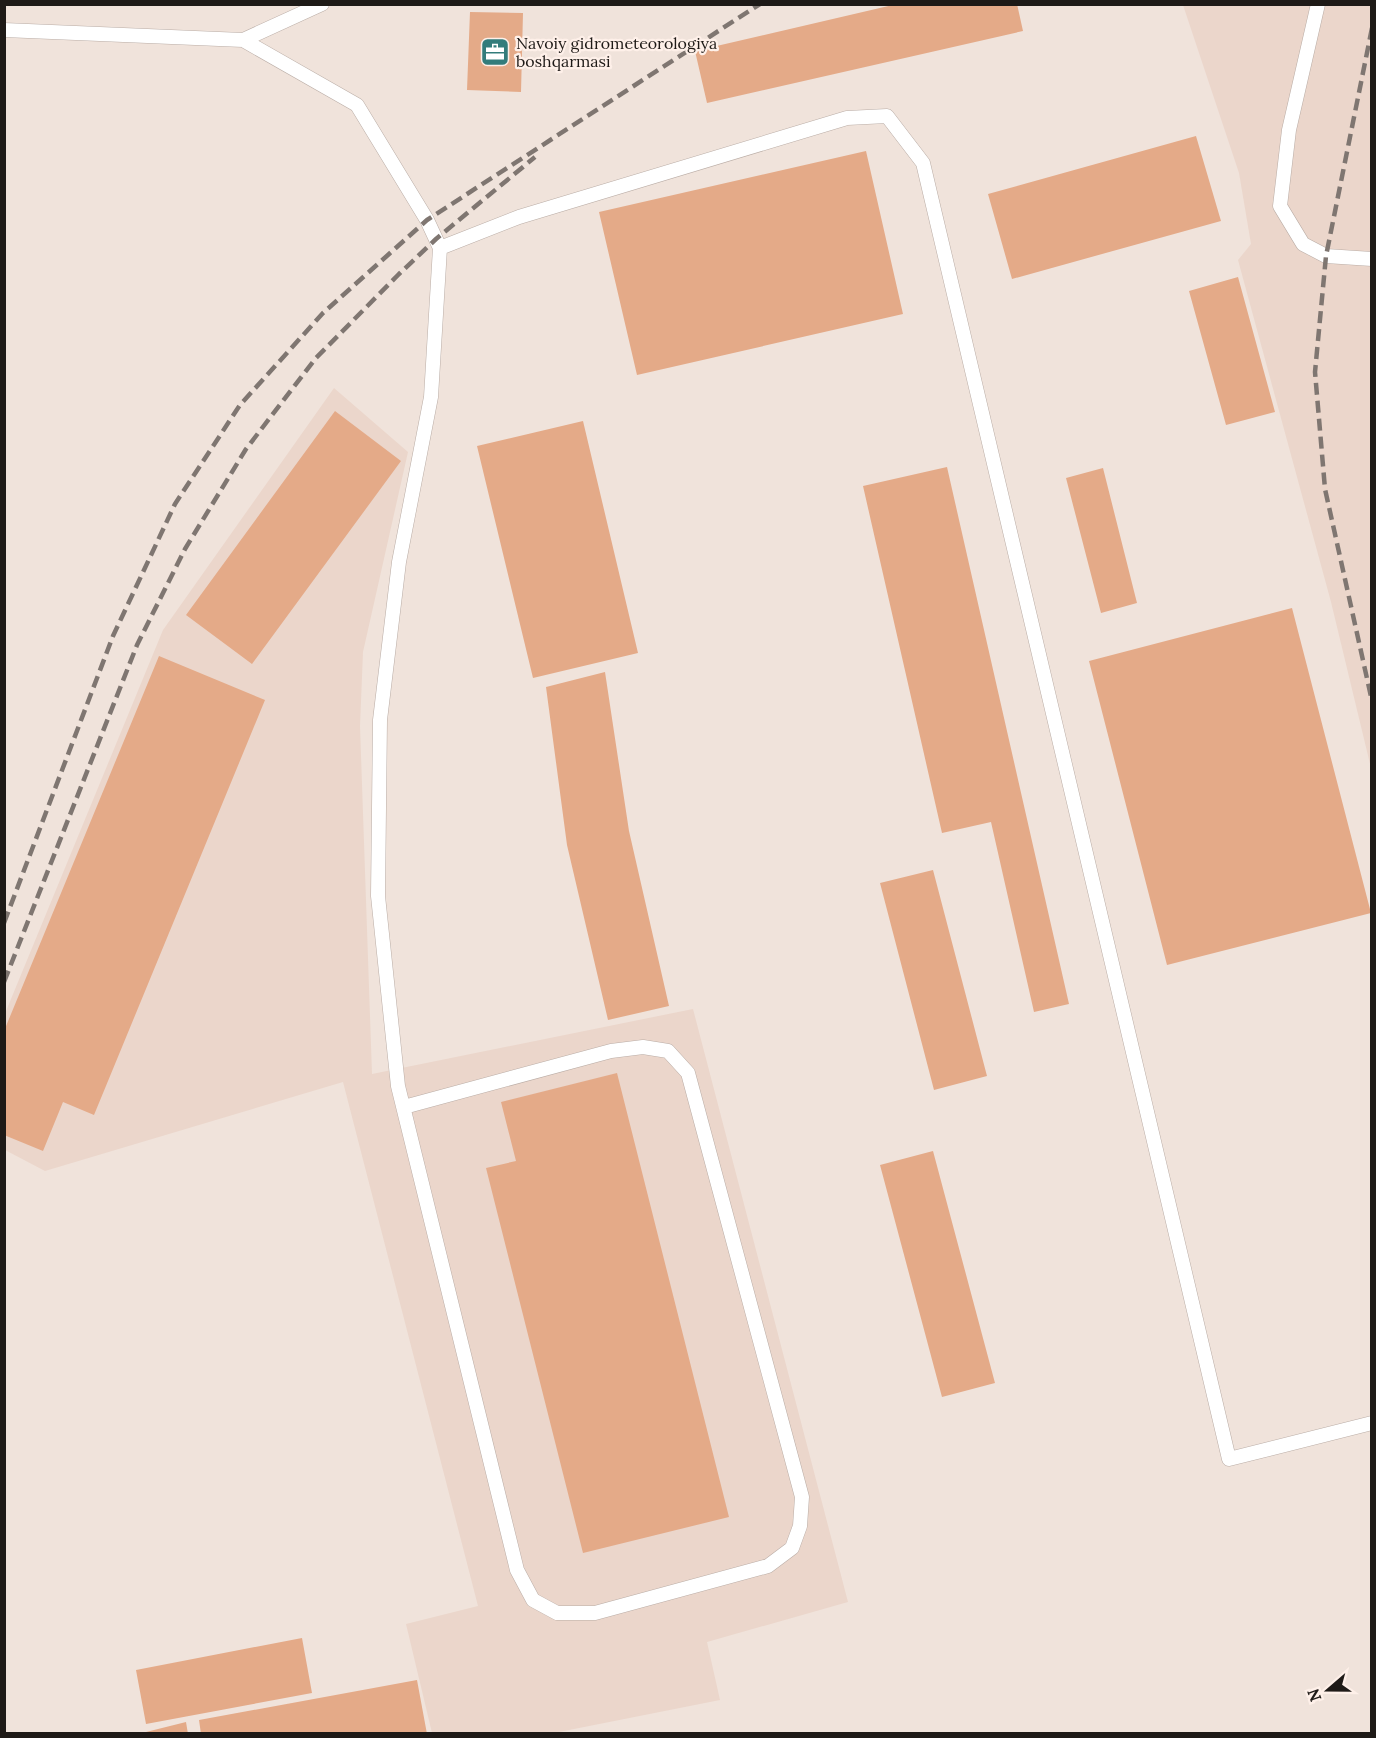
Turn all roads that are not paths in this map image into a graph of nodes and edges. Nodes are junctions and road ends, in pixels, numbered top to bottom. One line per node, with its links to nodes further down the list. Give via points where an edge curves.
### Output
1 (322, 4): 4 (lane)
2 (1318, 4): 6 (lane, via 1289,130 1280,206 1303,244 1326,256)
3 (4, 30): 4 (lane)
4 (243, 40): 5 (lane, via 357,105)
5 (440, 248): 7 (lane, via 431,397 399,562 380,720 378,896 398,1086); 8 (lane, via 519,217 847,118 886,116 923,164 1229,1459)
6 (1371, 259)
7 (404, 1107): 7 (lane, via 517,1570 533,1600 557,1613 595,1613 768,1566 792,1548 800,1526 802,1497 688,1073 668,1051 622,1049)
8 (1371, 1423)

